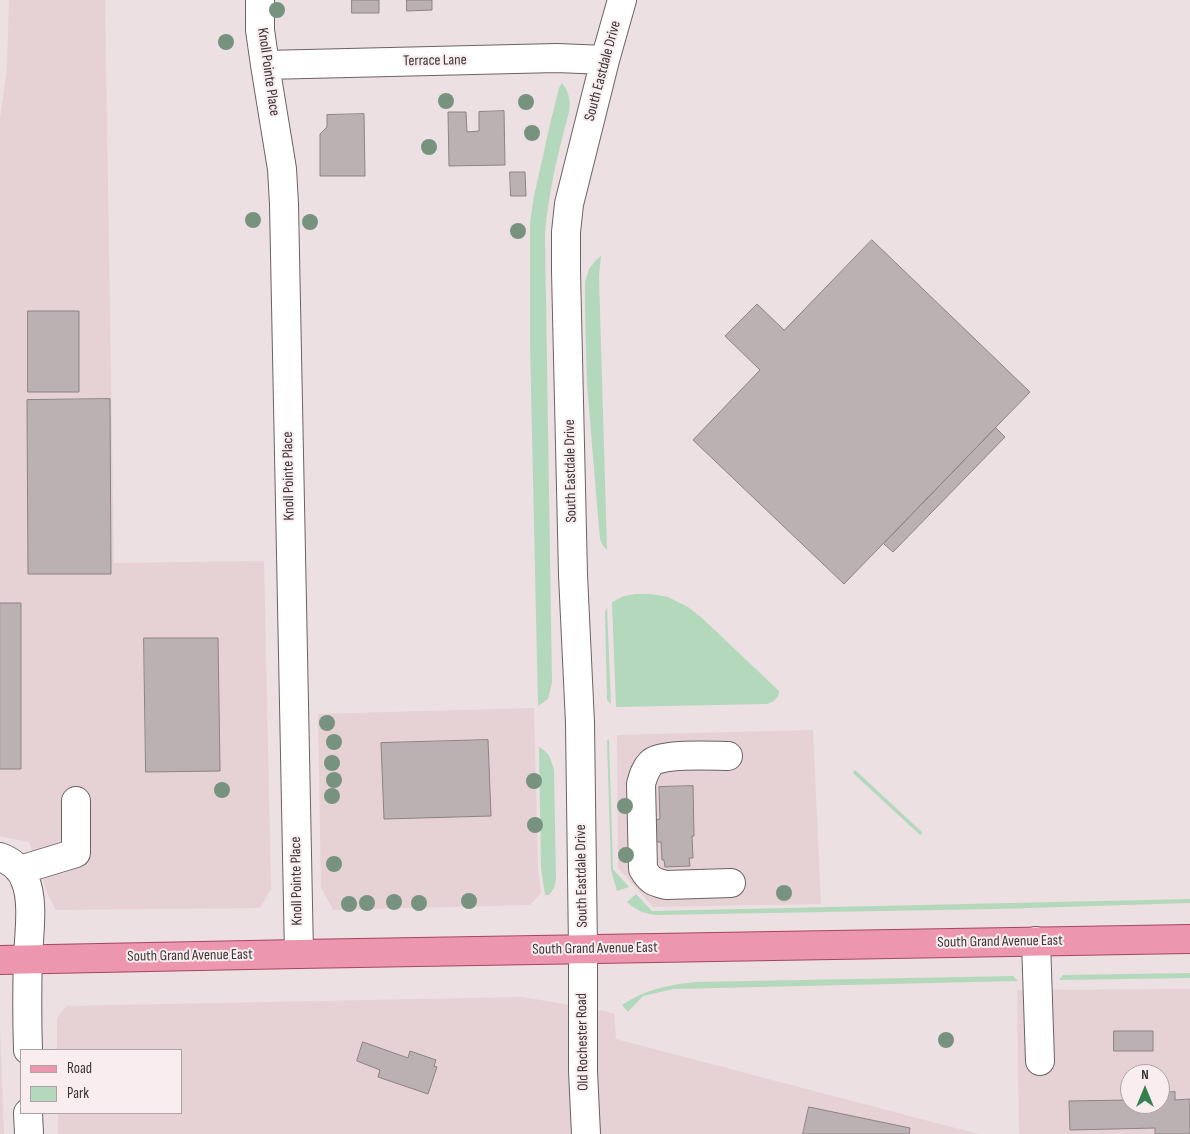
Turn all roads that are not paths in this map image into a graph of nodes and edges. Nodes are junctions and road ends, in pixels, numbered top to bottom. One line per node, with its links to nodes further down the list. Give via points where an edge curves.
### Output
1 (260, 0): 4 (street, Knoll Pointe Place)
2 (622, 0): 3 (street, South Eastdale Drive)
3 (605, 60): 4 (street, Terrace Lane); 11 (street, South Eastdale Drive, via 569,204 566,232)
4 (265, 65): 12 (street, Knoll Pointe Place, via 282,169 284,204)
5 (728, 756): 8 (street, via 666,756 652,761 641,784 643,869 648,878 666,885)
6 (76, 801): 7 (street, via 76,853)
7 (10, 864): 14 (street, via 26,880 30,905)
8 (731, 883)
9 (1190, 939): 10 (main road, South Grand Avenue East)
10 (1036, 941): 11 (main road, South Grand Avenue East); 16 (street)
11 (583, 949): 12 (main road, South Grand Avenue East); 19 (street, Old Rochester Road)
12 (299, 954): 14 (main road, South Grand Avenue East)
13 (0, 960): 14 (main road, South Grand Avenue East)
14 (28, 960): 15 (street)
15 (28, 1049)
16 (1040, 1061)
17 (28, 1114): 18 (street)
18 (29, 1134)
19 (586, 1134)

